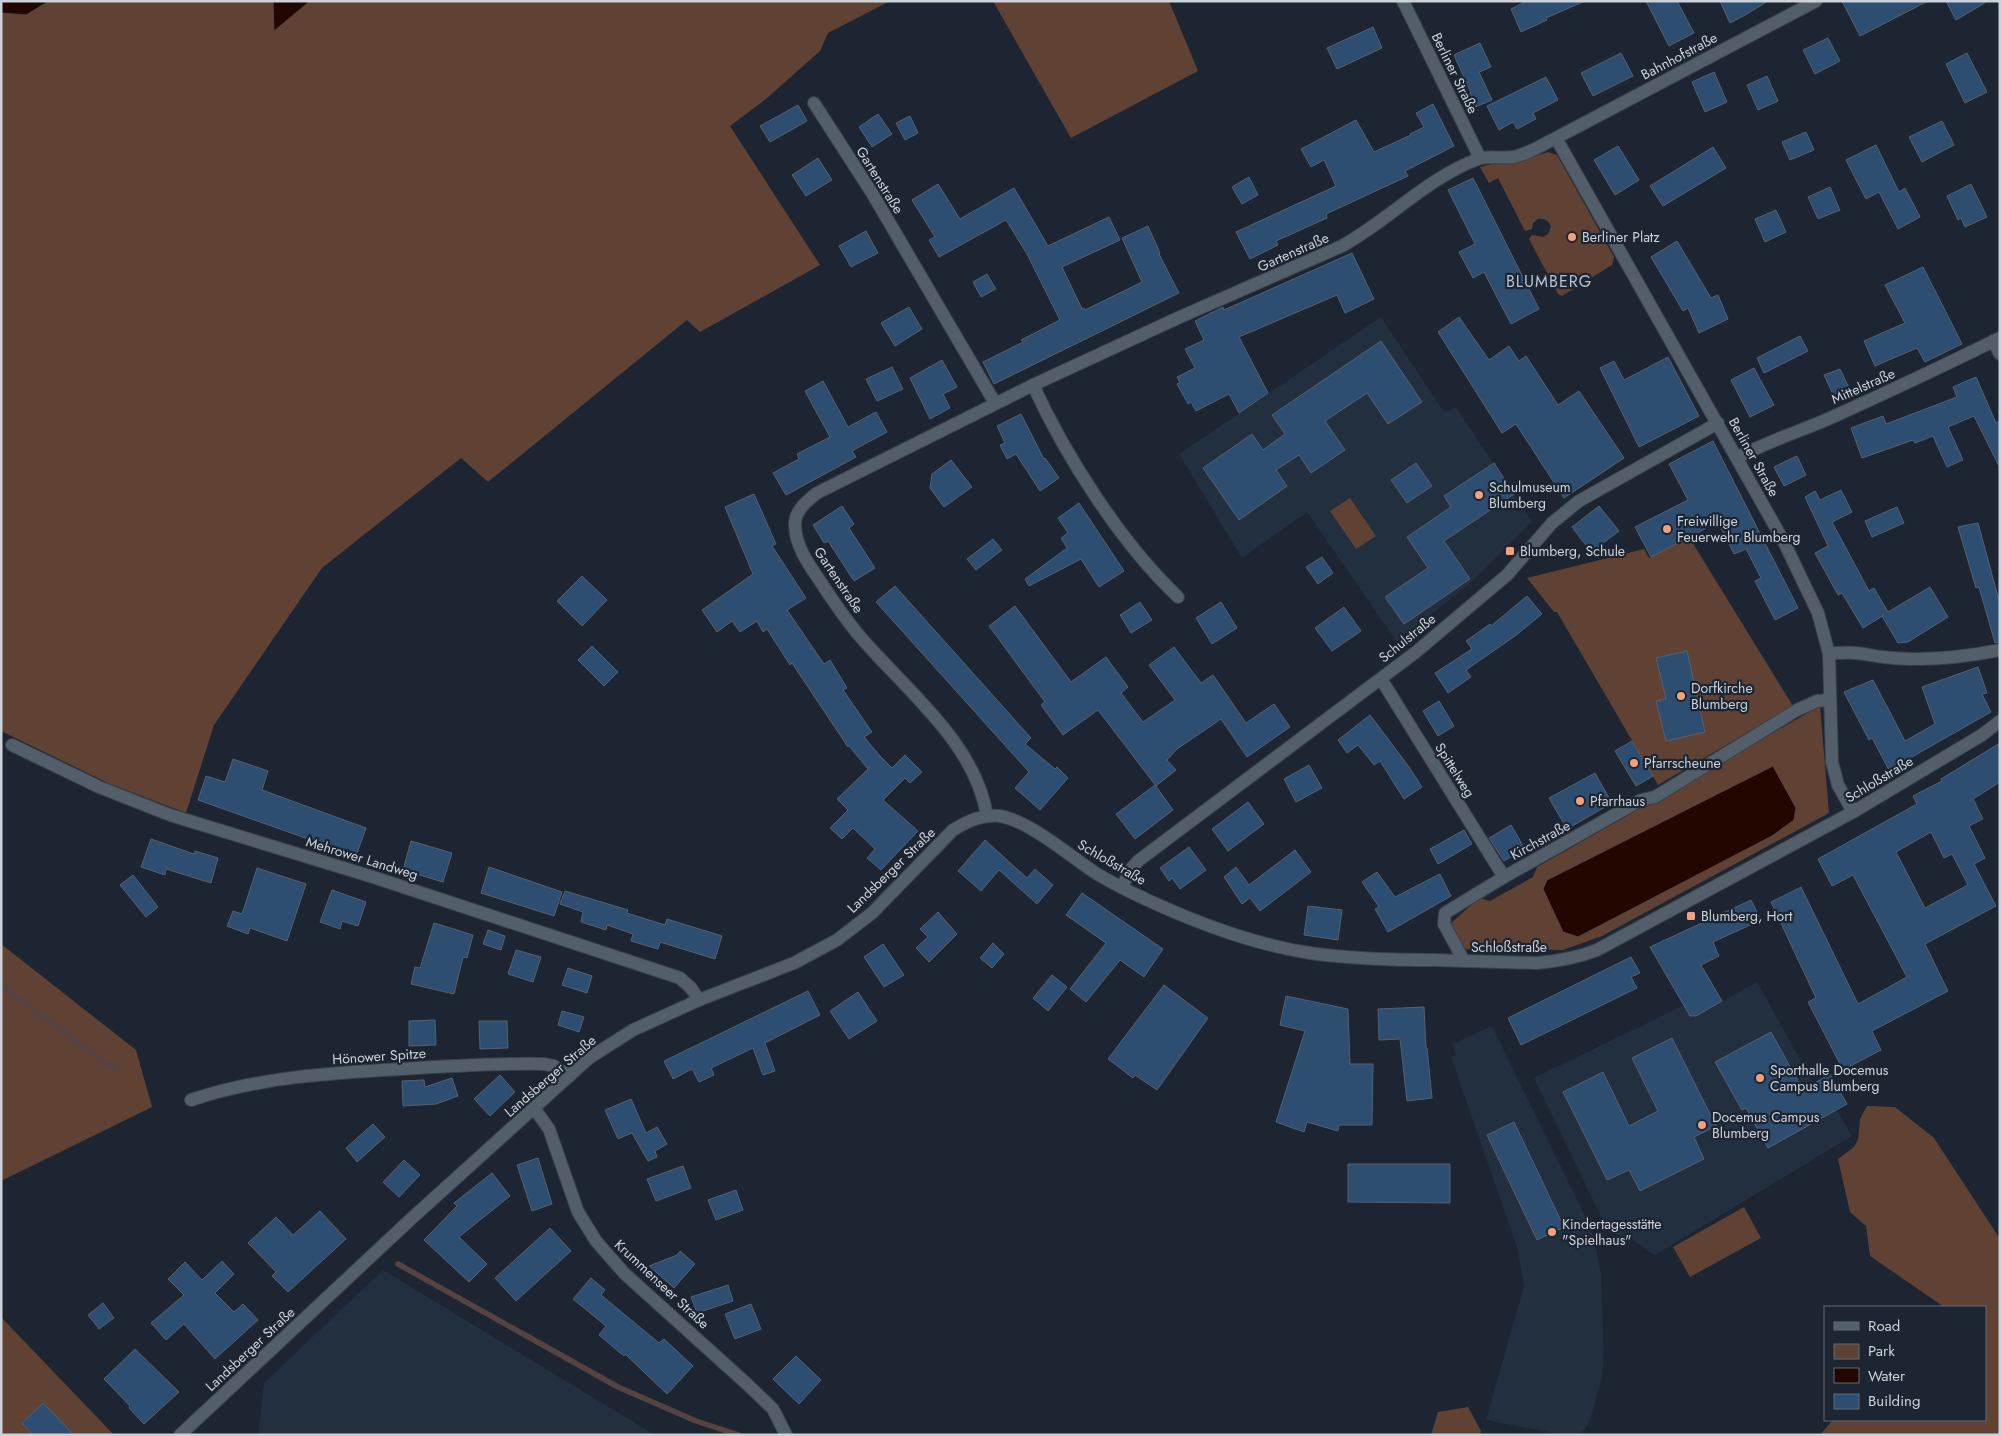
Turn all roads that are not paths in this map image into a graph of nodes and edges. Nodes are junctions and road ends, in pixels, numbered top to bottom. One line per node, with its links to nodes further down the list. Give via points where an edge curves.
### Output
1 (1403, 1): 5 (street, Berliner Straße)
2 (1816, 1): 4 (street, Bahnhofstraße)
3 (814, 103): 9 (street, Gartenstraße, via 872,193)
4 (1556, 138): 5 (street, Gartenstraße, via 1514,157); 10 (street, Berliner Straße)
5 (1480, 158): 8 (street, Gartenstraße, via 1415,194 1361,236 1342,246)
6 (1997, 339): 7 (street); 11 (street, Mittelstraße, via 1935,371)
7 (2000, 354)
8 (1033, 385): 9 (street, Gartenstraße); 12 (street, via 1076,466 1153,574)
9 (995, 404): 20 (street, Gartenstraße, via 818,493 801,506 794,524 805,559 838,609 964,755 977,780)
10 (1718, 423): 11 (street, Berliner Straße); 15 (street, Schulstraße, via 1579,501 1552,523 1507,575)
11 (1737, 458): 14 (street, Berliner Straße, via 1784,542 1818,613)
12 (1178, 597)
13 (2000, 650): 14 (street, via 1955,658 1921,659 1846,651)
14 (1828, 654): 16 (street, Berliner Straße)
15 (1381, 679): 21 (street, Spittelweg); 22 (street, Schulstraße, via 1138,861)
16 (1829, 700): 19 (street, Berliner Straße, via 1832,762 1838,785); 21 (street, Kirchstraße, via 1816,701 1797,710 1655,797 1642,800)
17 (2000, 721): 19 (street, Schloßstraße)
18 (12, 746): 24 (street, Mehrower Landweg, via 99,787 170,815 373,877 680,978)
19 (1853, 812): 23 (street, Schloßstraße, via 1590,953 1537,963)
20 (987, 816): 22 (street, Schloßstraße, via 1000,816 1027,827); 24 (street, Landsberger Straße, via 953,830 872,913 837,940 794,963)
21 (1504, 877): 23 (street, Kirchstraße, via 1445,913 1444,924)
22 (1122, 887): 23 (street, Schloßstraße, via 1197,923 1282,947 1370,960)
23 (1464, 961)
24 (698, 1000): 25 (street, Landsberger Straße, via 633,1030 589,1058)
25 (570, 1076): 26 (street, Hönower Spitze, via 544,1064 363,1071 251,1083); 27 (street, Landsberger Straße)
26 (191, 1100)
27 (534, 1108): 28 (street, Landsberger Straße); 29 (street, Krummenseer Straße, via 549,1129 578,1212 596,1241 624,1273 773,1410)
28 (180, 1435)
29 (786, 1435)

